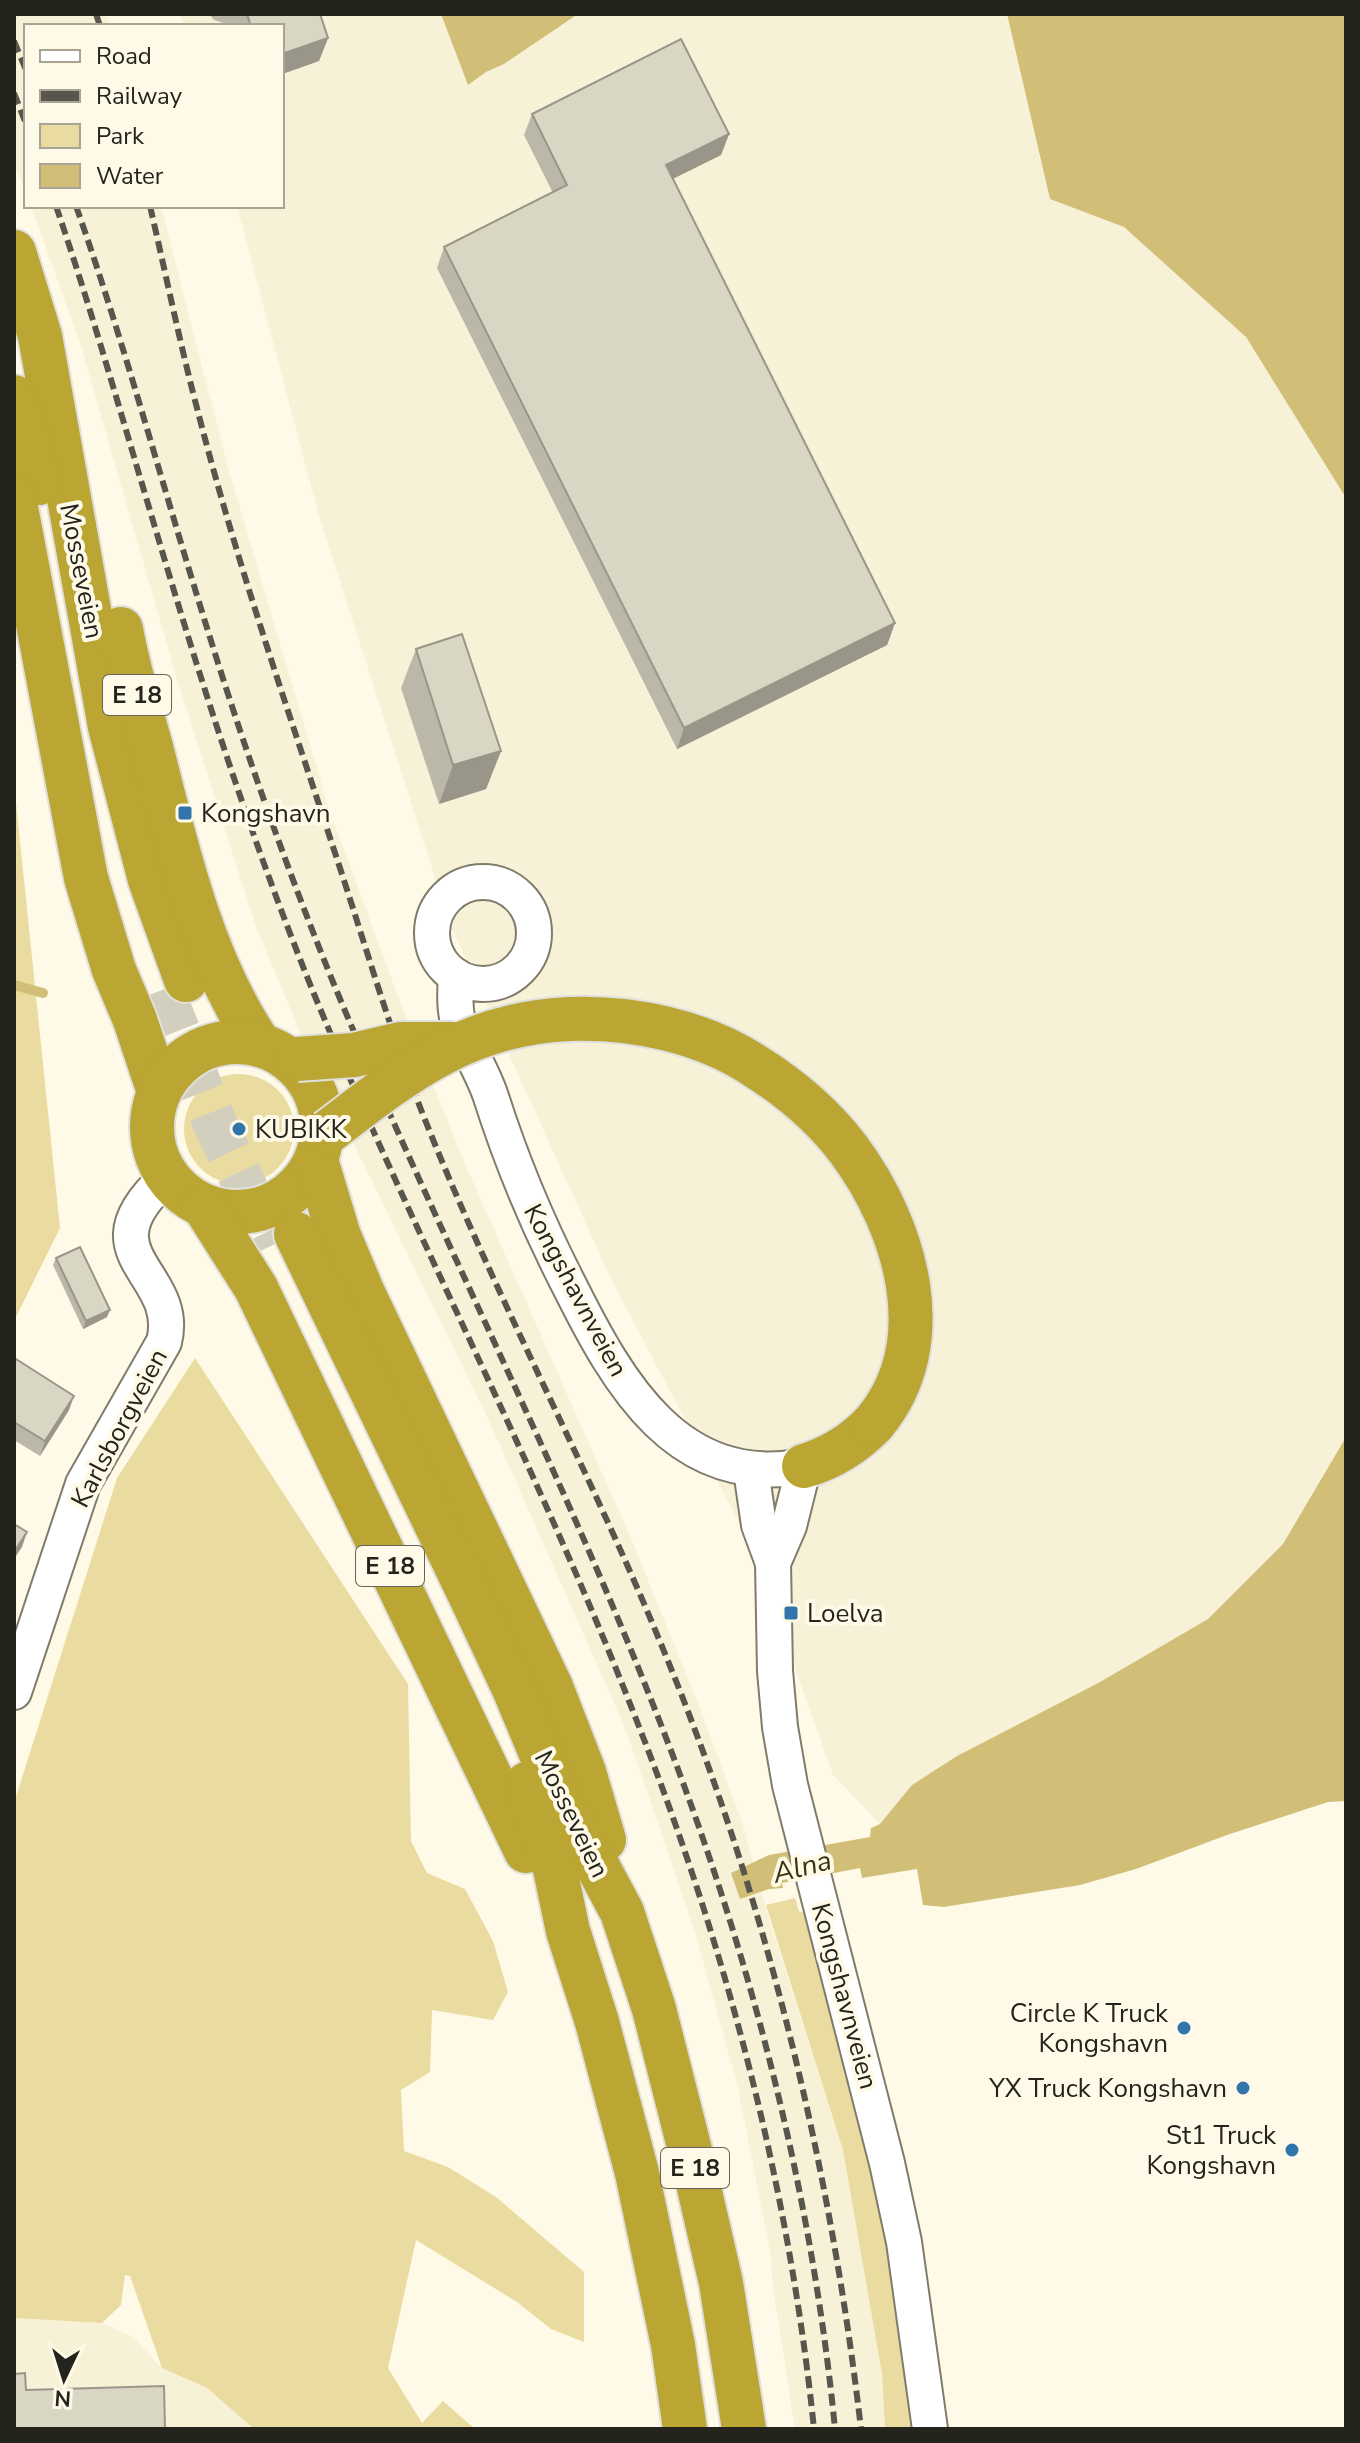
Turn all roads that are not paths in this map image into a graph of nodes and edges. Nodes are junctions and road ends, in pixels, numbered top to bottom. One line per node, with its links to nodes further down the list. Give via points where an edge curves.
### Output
1 (14, 252): 2 (highway, Mosseveien / E 18)
2 (40, 336): 3 (highway, Mosseveien / E 18, via 110,727 174,985 112,838 34,461); 8 (highway, E 18, via 84,454 124,648 187,882 244,1021)
3 (14, 397)
4 (14, 497): 9 (highway, E 18, via 86,878)
5 (456, 976): 6 (street, via 470,983); 6 (street, via 436,954 436,911 456,889 486,881 514,891 533,918 531,953); 10 (street, Kongshavnveien, via 458,1022)
6 (501, 982): 10 (street, Kongshavnveien)
7 (455, 1044): 8 (highway, E 18, bridge, via 401,1044 354,1055); 11 (highway, E 18, bridge, via 410,1072); 14 (highway, E 18, bridge, via 511,1027 569,1019 629,1022 684,1034 753,1064 834,1133 869,1181 890,1223 911,1310 909,1348 902,1380 874,1423 839,1452)
8 (282, 1055): 9 (highway, E 18, via 230,1042 201,1049 176,1067); 11 (highway, E 18, via 305,1075 316,1095)
9 (159, 1092): 12 (highway, E 18, via 152,1136)
10 (491, 1094): 15 (street, Kongshavnveien, via 534,1213 621,1379 649,1415 676,1438 705,1456)
11 (322, 1144): 13 (highway, E 18, via 305,1180 269,1206 226,1212); 18 (highway, E 18, via 339,1236 568,1728)
12 (167, 1177): 13 (highway, E 18); 17 (street, Karlsborgveien, via 137,1210 130,1234 132,1249 166,1315 164,1342 83,1484)
13 (204, 1206): 19 (highway, E 18, via 256,1288)
14 (804, 1466): 15 (street, Kongshavnveien); 16 (street, Kongshavnveien)
15 (751, 1470): 16 (street, Kongshavnveien, via 759,1525)
16 (773, 1563): 22 (street, Kongshavnveien, via 779,1713 796,1812 896,2204)
17 (14, 1692)
18 (622, 1912): 19 (highway, Mosseveien / E 18, via 554,1785 489,1636 284,1240 377,1458 509,1741 543,1828); 21 (highway, Mosseveien / E 18, via 654,2009 697,2178 726,2311)
19 (568, 1931): 20 (highway, Mosseveien / E 18, via 637,2173)
20 (685, 2429)
21 (744, 2429)
22 (930, 2429)

